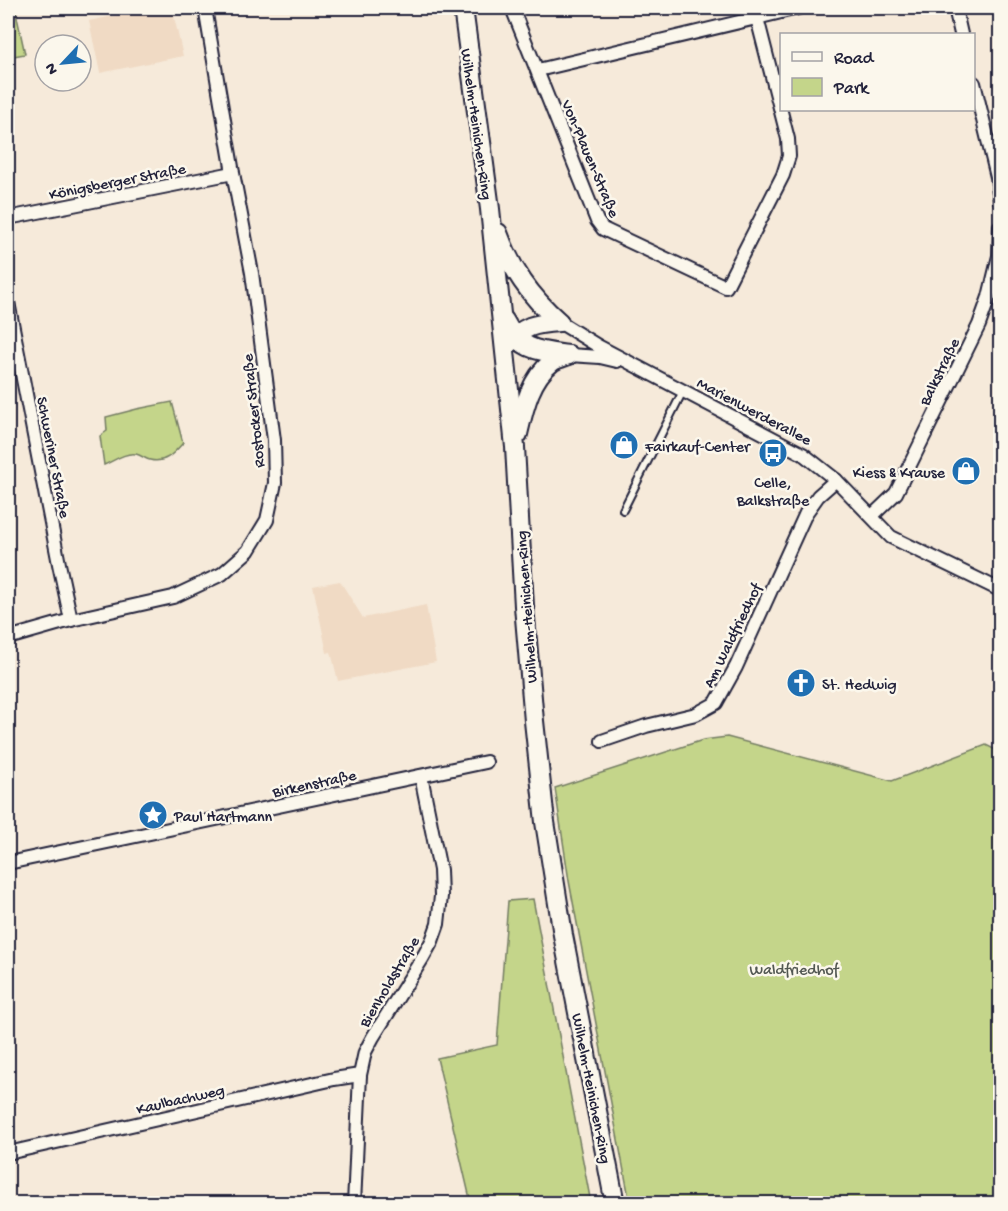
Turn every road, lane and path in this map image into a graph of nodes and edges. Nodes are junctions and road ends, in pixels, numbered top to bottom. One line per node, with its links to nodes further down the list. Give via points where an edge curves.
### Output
1 (205, 8): 12 (street, Rostocker Straße)
2 (463, 8): 14 (main road, Wilhelm-Heinichen-Ring)
3 (512, 8): 8 (street, Von-Plauen-Straße)
4 (798, 8): 6 (street)
5 (955, 8): 7 (street)
6 (757, 18): 8 (street); 10 (street, Von-Plauen-Straße)
7 (961, 33)
8 (538, 70): 11 (street, Von-Plauen-Straße, via 603,229 726,287 783,175 789,139)
9 (975, 87): 13 (street)
10 (780, 105)
11 (782, 111)
12 (233, 173): 15 (street, Königsberger Straße); 28 (street, Rostocker Straße, via 252,273 274,440 275,483 267,520 248,551 222,574 173,597)
13 (1000, 201)
14 (490, 209): 18 (main road, via 519,278); 19 (main road, Wilhelm-Heinichen-Ring, via 501,315)
15 (8, 218)
16 (1000, 226): 26 (street, Balkstraße, via 999,256 979,325 896,493)
17 (8, 302): 28 (street, Schweriner Straße)
18 (559, 322): 19 (main road, via 538,323 519,332); 21 (street, Marienwerderallee)
19 (510, 343): 20 (main road); 23 (main road, Wilhelm-Heinichen-Ring)
20 (569, 355): 21 (street, Marienwerderallee, via 600,357); 23 (main road, via 553,361 533,383)
21 (636, 366): 22 (street, Marienwerderallee)
22 (683, 391): 24 (street, Marienwerderallee, via 803,454); 25 (lane)
23 (515, 447): 37 (main road, Wilhelm-Heinichen-Ring, via 524,606 545,822)
24 (836, 480): 26 (street, Marienwerderallee); 30 (street, Am Waldfriedhof, via 806,513 716,703 696,714)
25 (623, 510)
26 (872, 516): 27 (street, Marienwerderallee, via 891,537)
27 (1000, 590)
28 (71, 620): 29 (street, Rostocker Straße)
29 (8, 638)
30 (602, 741)
31 (486, 762): 32 (street, Birkenstraße)
32 (421, 776): 33 (street, Birkenstraße); 34 (street, Bienholdstraße, via 440,870 438,924 422,959 365,1052)
33 (8, 863)
34 (360, 1075): 35 (street, Kaulbachweg); 36 (street, Bienholdstraße)
35 (8, 1153)
36 (354, 1203)
37 (615, 1203)

